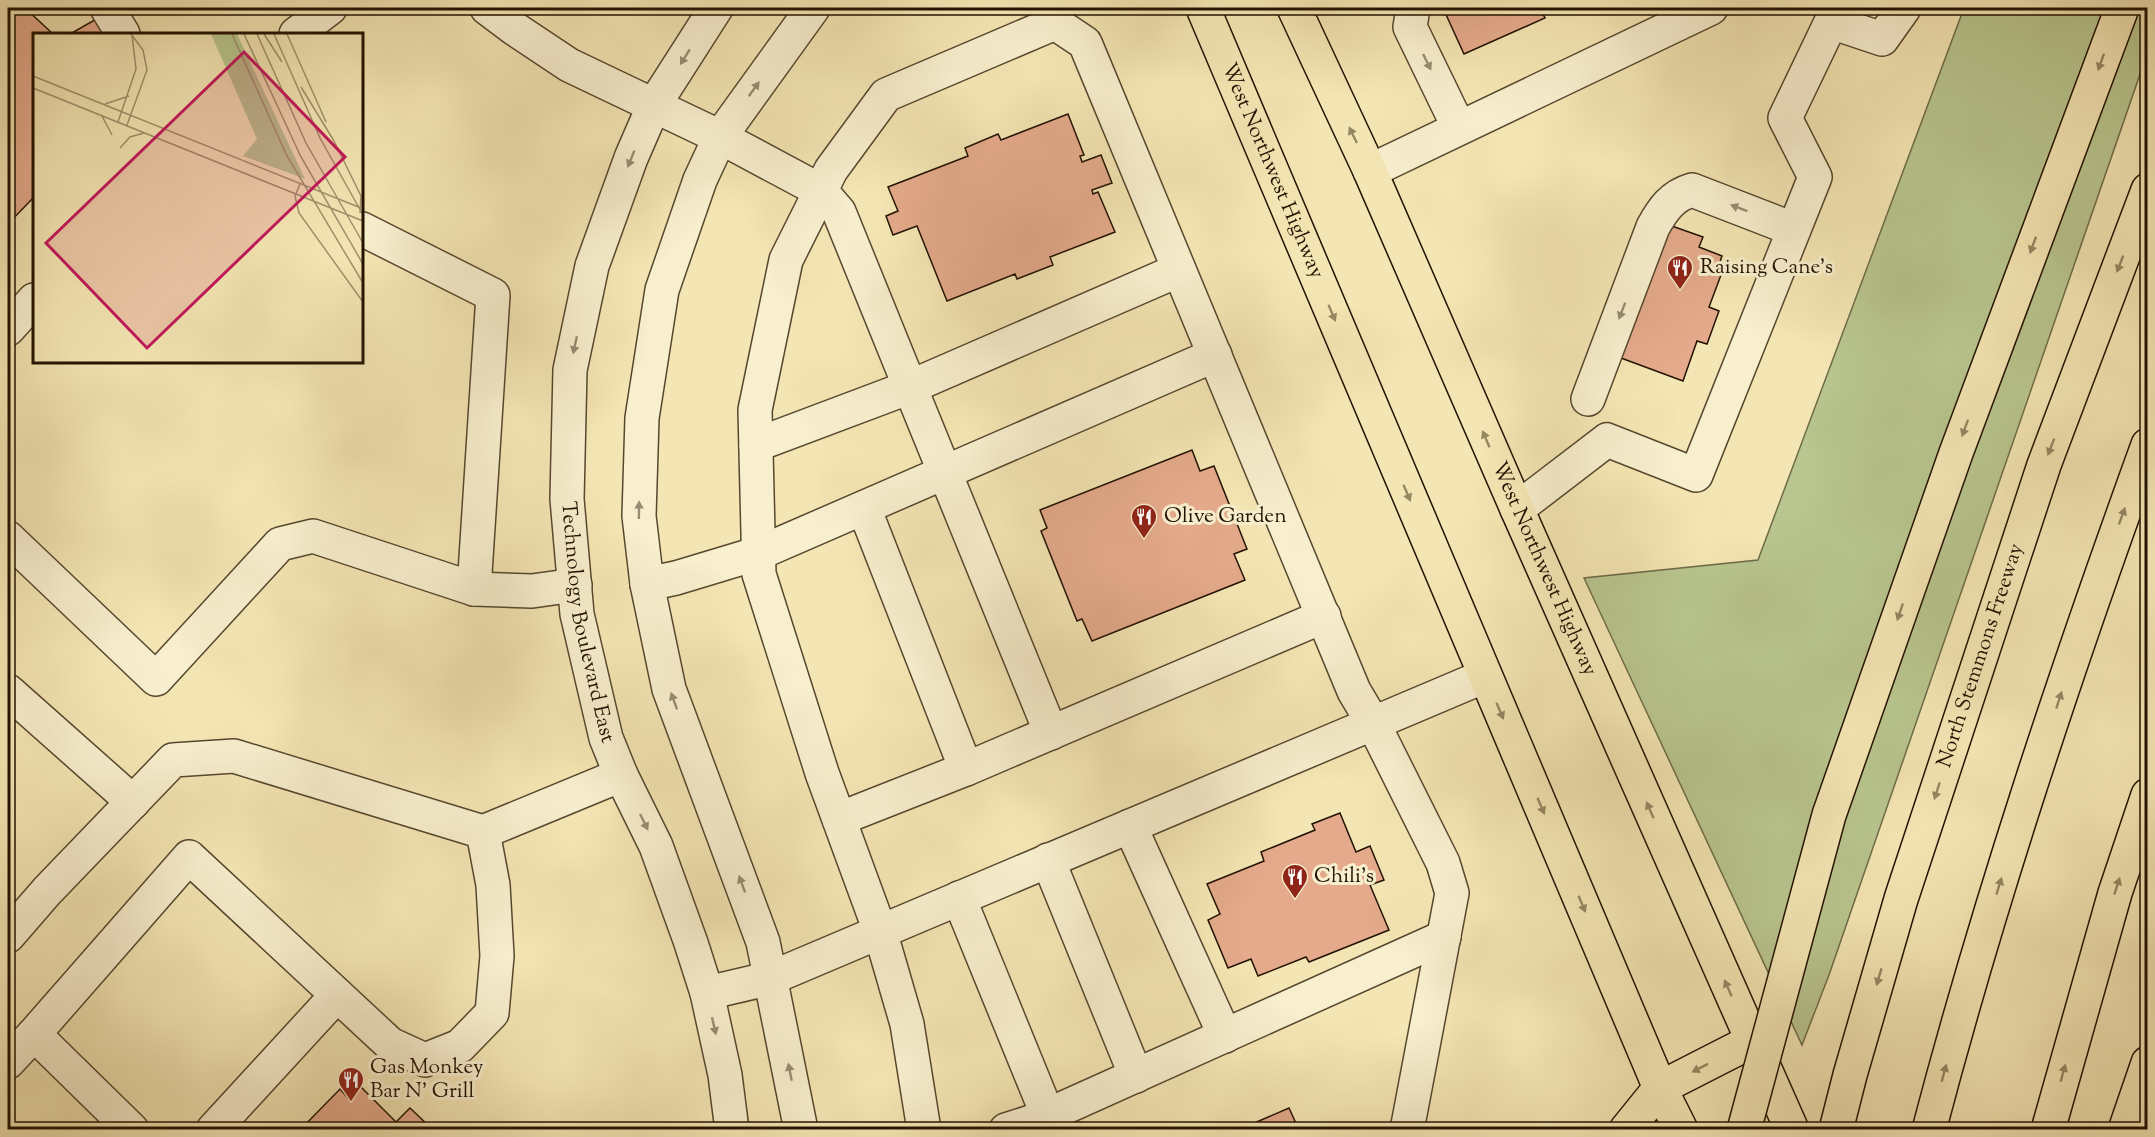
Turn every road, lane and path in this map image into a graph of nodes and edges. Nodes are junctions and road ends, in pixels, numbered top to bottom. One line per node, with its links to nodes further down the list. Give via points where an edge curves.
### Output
1 (107, 8): 13 (street)
2 (330, 8): 14 (street)
3 (487, 8): 15 (street, via 568,65)
4 (716, 8): 15 (street, Technology Boulevard East, one-way to 15)
5 (813, 8): 17 (street, one-way to 5)
6 (1203, 8): 40 (main road, West Northwest Highway, one-way to 40)
7 (1294, 8): 18 (main road, West Northwest Highway, one-way to 7)
8 (1413, 8): 16 (street, one-way to 16, via 1410,27)
9 (1711, 8): 16 (street)
10 (1904, 8): 12 (street, via 1882,39)
11 (2122, 8): 76 (main road, one-way to 76, bridge, via 1956,453 1833,804)
12 (1827, 15): 21 (street, via 1785,118 1815,177)
13 (122, 33)
14 (297, 33)
15 (654, 105): 17 (street); 37 (street, Technology Boulevard East, one-way to 37, via 592,266 570,369 567,499)
16 (1459, 128): 18 (street)
17 (720, 137): 20 (street); 36 (street, one-way to 17, via 639,516 642,418 662,290 700,180)
18 (1370, 171): 33 (main road, West Northwest Highway, one-way to 18)
19 (2148, 190): 78 (main road, North Stemmons Freeway, one-way to 78, via 2044,465 1901,900)
20 (821, 191): 23 (street, via 831,170 886,95 1055,23 1085,43); 27 (street, via 839,212); 29 (street, via 786,260 754,410)
21 (1793, 229): 28 (street, one-way to 28, via 1692,190 1670,202 1653,227); 33 (street, via 1696,475 1607,440)
22 (363, 230): 38 (street, via 492,295)
23 (1179, 270): 26 (street); 27 (street)
24 (33, 301): 25 (street)
25 (8, 329)
26 (1215, 355): 31 (street); 39 (street)
27 (910, 387): 29 (street); 31 (street)
28 (1588, 399)
29 (756, 445): 35 (street)
30 (2148, 445): 79 (main road, one-way to 30, via 2011,847 2088,610)
31 (945, 472): 32 (street); 43 (street)
32 (864, 508): 35 (street); 44 (street)
33 (1517, 509): 61 (main road, West Northwest Highway, one-way to 33)
34 (8, 538): 38 (street, via 156,679 280,544 313,536)
35 (759, 553): 36 (street); 48 (street, via 759,574)
36 (647, 584): 56 (street, one-way to 36, via 763,942 669,689)
37 (575, 585): 38 (street, via 532,591); 45 (street, Technology Boulevard East, via 577,614 606,738)
38 (474, 589)
39 (1323, 616): 42 (street, via 1354,691); 43 (street)
40 (1485, 676): 42 (street); 65 (main road, West Northwest Highway, one-way to 65)
41 (8, 691): 47 (street)
42 (1373, 723): 49 (street); 55 (street, via 1443,863 1452,894)
43 (1052, 733): 44 (street)
44 (966, 769): 48 (street)
45 (621, 775): 50 (street); 57 (street, Technology Boulevard East, one-way to 57, via 656,846)
46 (2148, 795): 80 (main road, one-way to 46, via 2115,893)
47 (133, 802): 50 (street, via 173,760 234,756); 54 (street)
48 (839, 819): 53 (street)
49 (1130, 826): 51 (street); 60 (street)
50 (483, 832): 58 (street, via 493,885 496,956 492,1013 460,1046 425,1060 390,1044)
51 (1048, 860): 52 (street); 64 (street)
52 (959, 898): 53 (street); 66 (street)
53 (880, 931): 56 (street); 71 (street, via 907,1024)
54 (8, 936)
55 (1444, 937): 60 (street); 73 (street)
56 (771, 978): 57 (street); 70 (street, one-way to 56)
57 (706, 993): 69 (street, Technology Boulevard East, one-way to 69, via 725,1075)
58 (337, 995): 59 (street, via 189,857); 68 (street)
59 (34, 1034): 62 (street); 67 (street)
60 (1225, 1036): 64 (street)
61 (1752, 1041): 65 (main road, one-way to 65); 77 (main road, West Northwest Highway)
62 (8, 1062)
63 (2148, 1063): 81 (main road)
64 (1136, 1076): 66 (street)
65 (1660, 1088): 74 (main road); 75 (main road, West Northwest Highway)
66 (1048, 1116): 72 (street)
67 (132, 1130)
68 (213, 1130)
69 (732, 1130)
70 (801, 1130)
71 (924, 1130)
72 (1006, 1130)
73 (1407, 1130)
74 (1626, 1130)
75 (1680, 1130)
76 (1744, 1130)
77 (1792, 1130)
78 (1836, 1130)
79 (1929, 1130)
80 (2048, 1130)
81 (2125, 1130)

